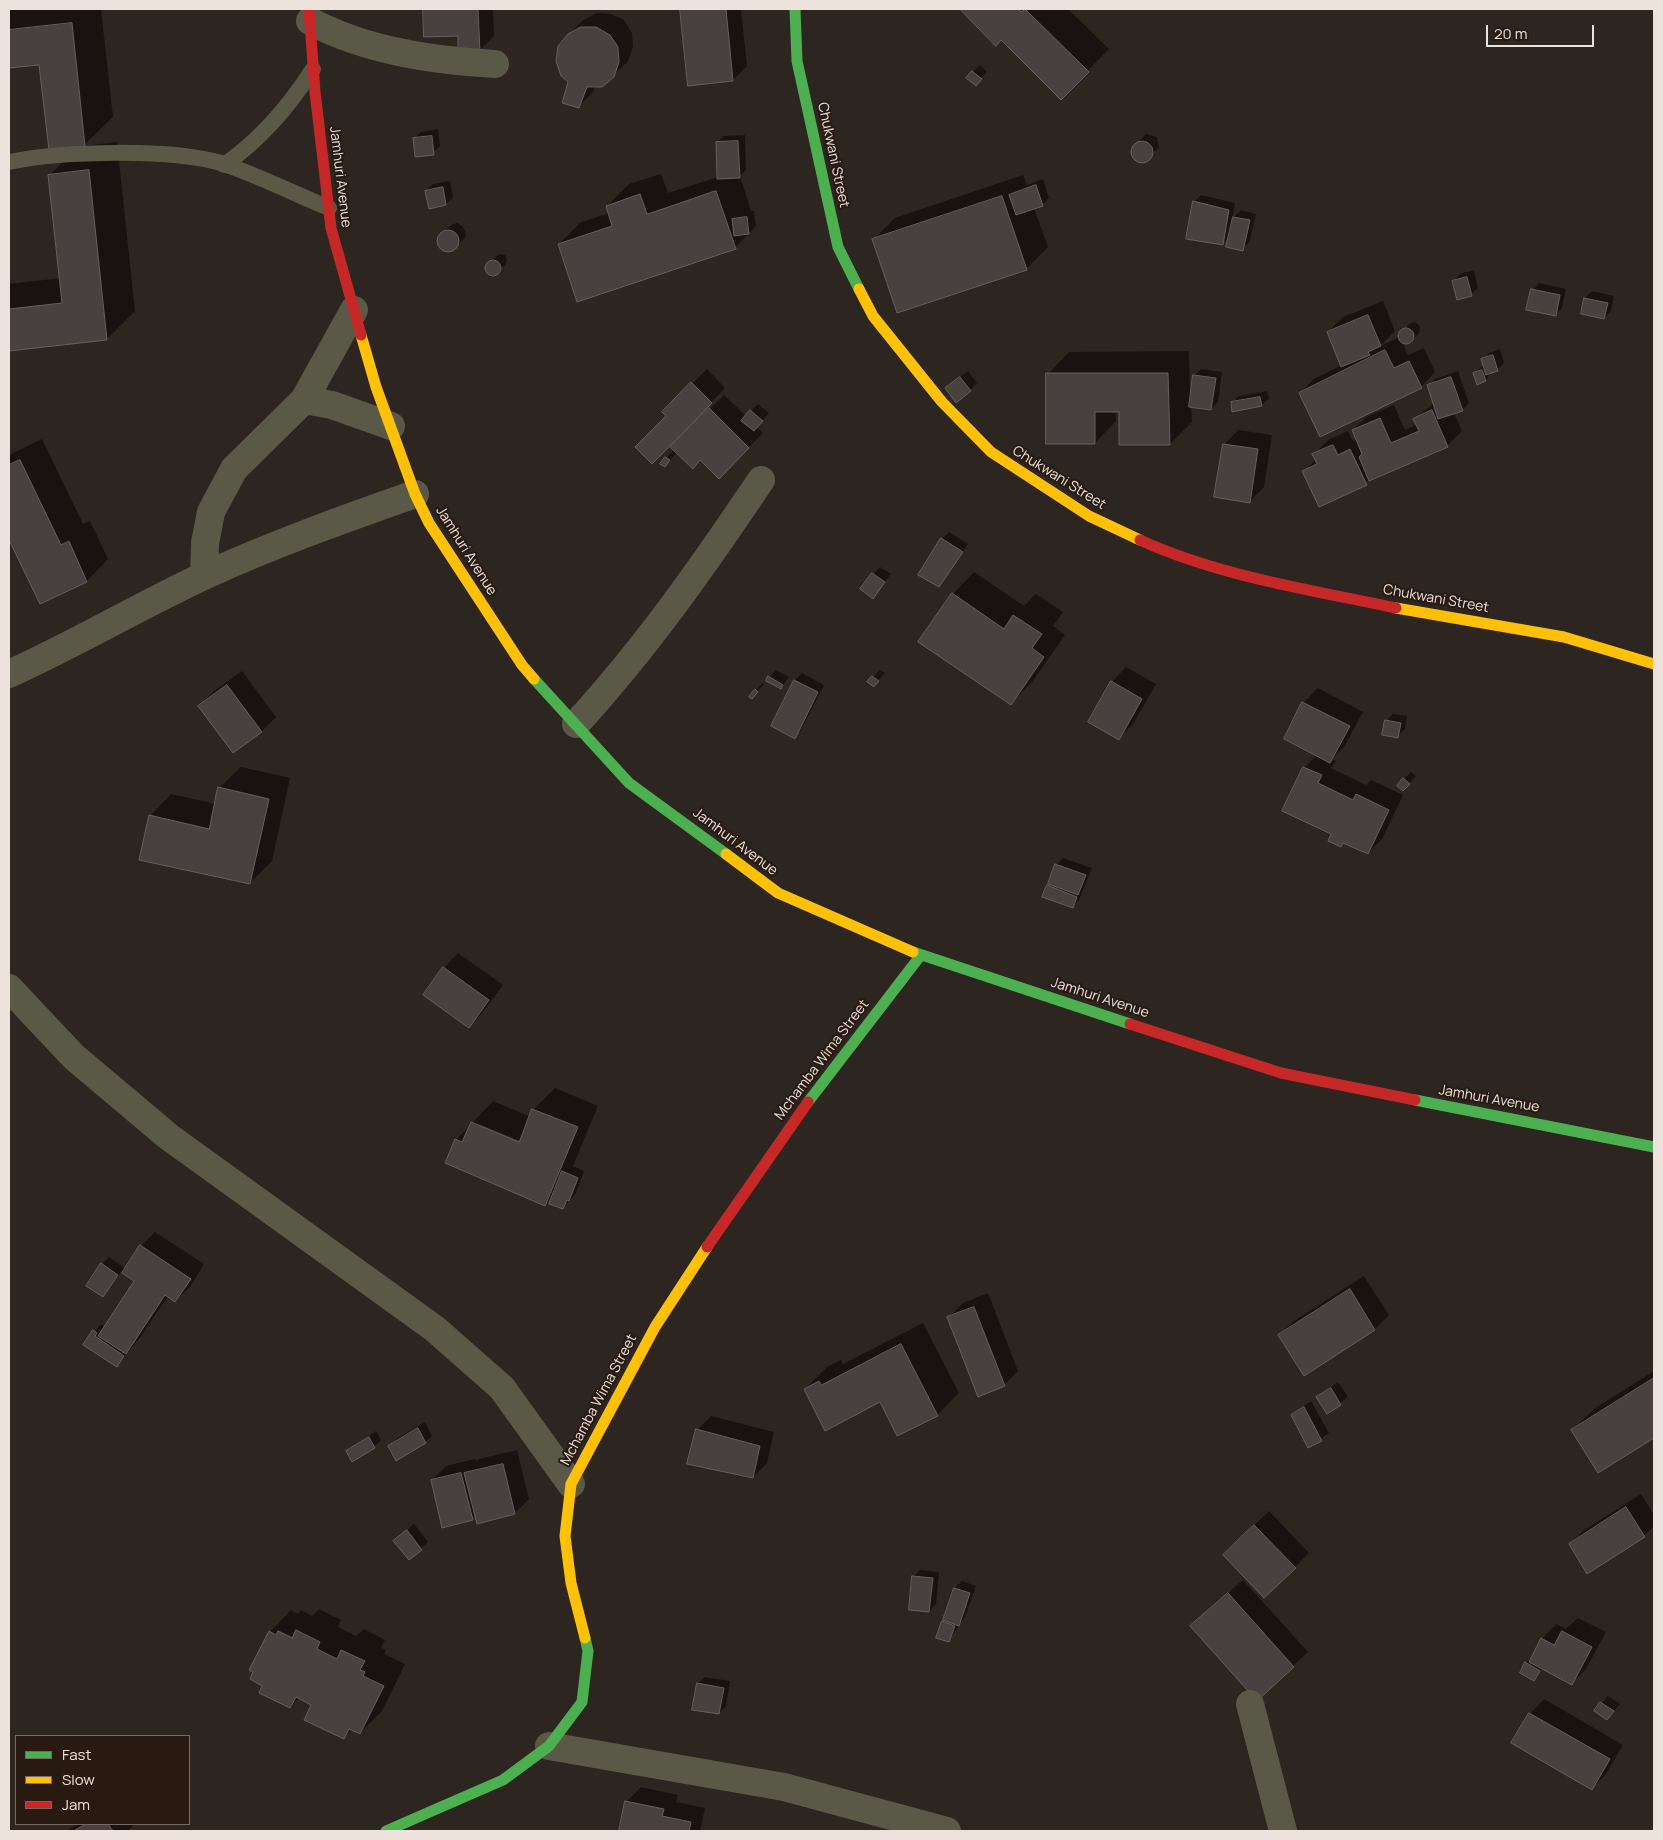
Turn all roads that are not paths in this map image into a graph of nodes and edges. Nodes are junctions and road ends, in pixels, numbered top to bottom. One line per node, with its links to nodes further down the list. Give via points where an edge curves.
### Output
1 (795, 9): 14 (street, Chukwani Street, via 797,61 838,247 873,316 942,402 991,452 1089,516 1168,553 1262,579 1391,607 1564,637)
2 (309, 15): 3 (street, via 336,35 435,60); 4 (street, Jamhuri Avenue)
3 (495, 64)
4 (313, 68): 6 (lane, via 299,91 278,115 252,142); 7 (street, Jamhuri Avenue)
5 (9, 162): 6 (lane, via 79,154 125,154 192,157)
6 (224, 164): 7 (lane)
7 (329, 208): 8 (street, Jamhuri Avenue, via 331,228)
8 (354, 310): 9 (street); 10 (street, Jamhuri Avenue)
9 (304, 400): 10 (street, via 332,405); 13 (street, via 234,469 211,512 205,543)
10 (391, 426): 12 (street, Jamhuri Avenue)
11 (761, 480): 16 (street, via 648,639)
12 (415, 494): 13 (street, via 274,545); 16 (street, Jamhuri Avenue, via 428,523 522,666)
13 (204, 576): 15 (street)
14 (1654, 664)
15 (9, 674)
16 (576, 724): 17 (street, Jamhuri Avenue, via 629,784 778,892)
17 (921, 955): 19 (street, Jamhuri Avenue, via 1281,1073); 20 (street, Mchamba Wima Street, via 793,1121 723,1222 655,1327)
18 (9, 988): 20 (street, via 74,1058 168,1137 435,1328 502,1388)
19 (1654, 1148)
20 (571, 1484): 22 (street, Mchamba Wima Street, via 564,1536 571,1583 588,1651 582,1702)
21 (1250, 1704): 25 (street)
22 (549, 1746): 23 (street, Mchamba Wima Street, via 503,1780); 24 (street, via 784,1787)
23 (386, 1831)
24 (947, 1831)
25 (1283, 1831)

